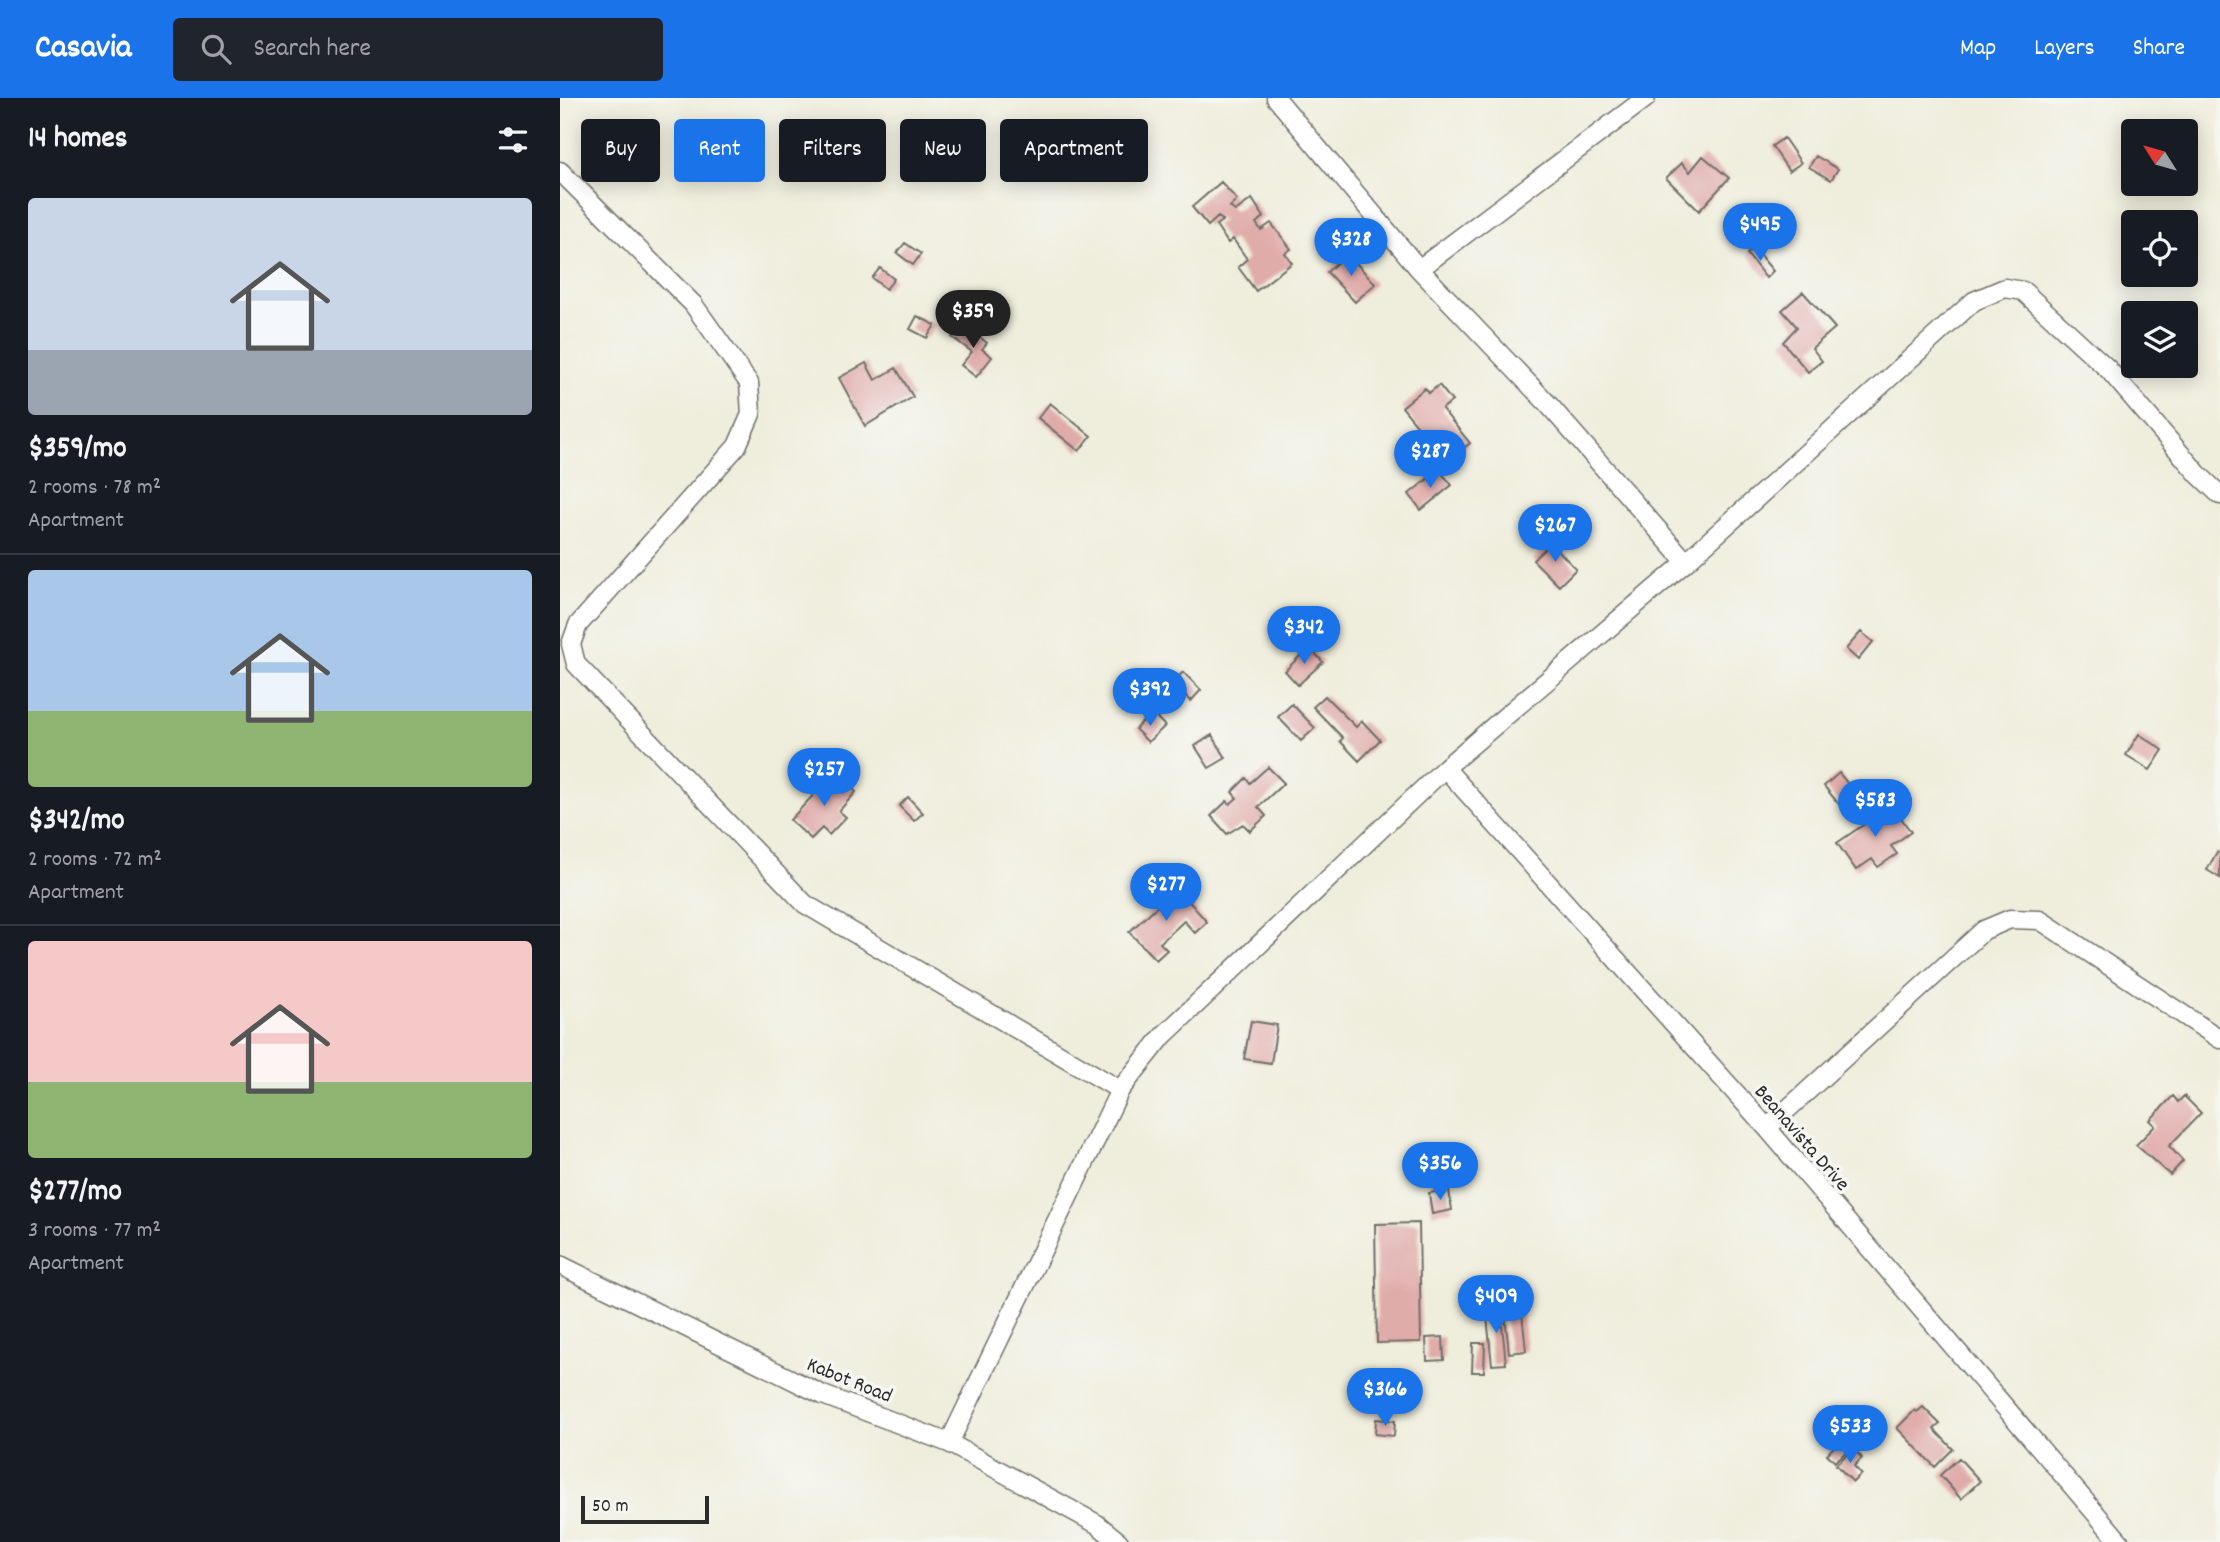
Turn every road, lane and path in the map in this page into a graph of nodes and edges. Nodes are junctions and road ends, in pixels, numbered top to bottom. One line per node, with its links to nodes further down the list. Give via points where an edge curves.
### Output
1 (1276, 98): 4 (street)
2 (1646, 98): 4 (street)
3 (560, 171): 9 (street, via 693,304 749,383 751,414 737,446 578,625 571,644 576,664 805,904)
4 (1419, 269): 6 (street, via 1548,404)
5 (2220, 495): 6 (street, via 2108,369 2023,290 2005,288 1974,302)
6 (1686, 562): 7 (street)
7 (1445, 768): 9 (street, via 1163,1036); 10 (street, Beanavista Drive)
8 (2220, 1039): 10 (street, via 2040,920 2010,919 1984,930)
9 (1120, 1090): 12 (street)
10 (1767, 1128): 14 (street, Beanavista Drive)
11 (560, 1265): 12 (street, Kabot Road, via 811,1390)
12 (949, 1443): 13 (street, Kabot Road, via 1097,1524)
13 (1119, 1542)
14 (2120, 1542)

